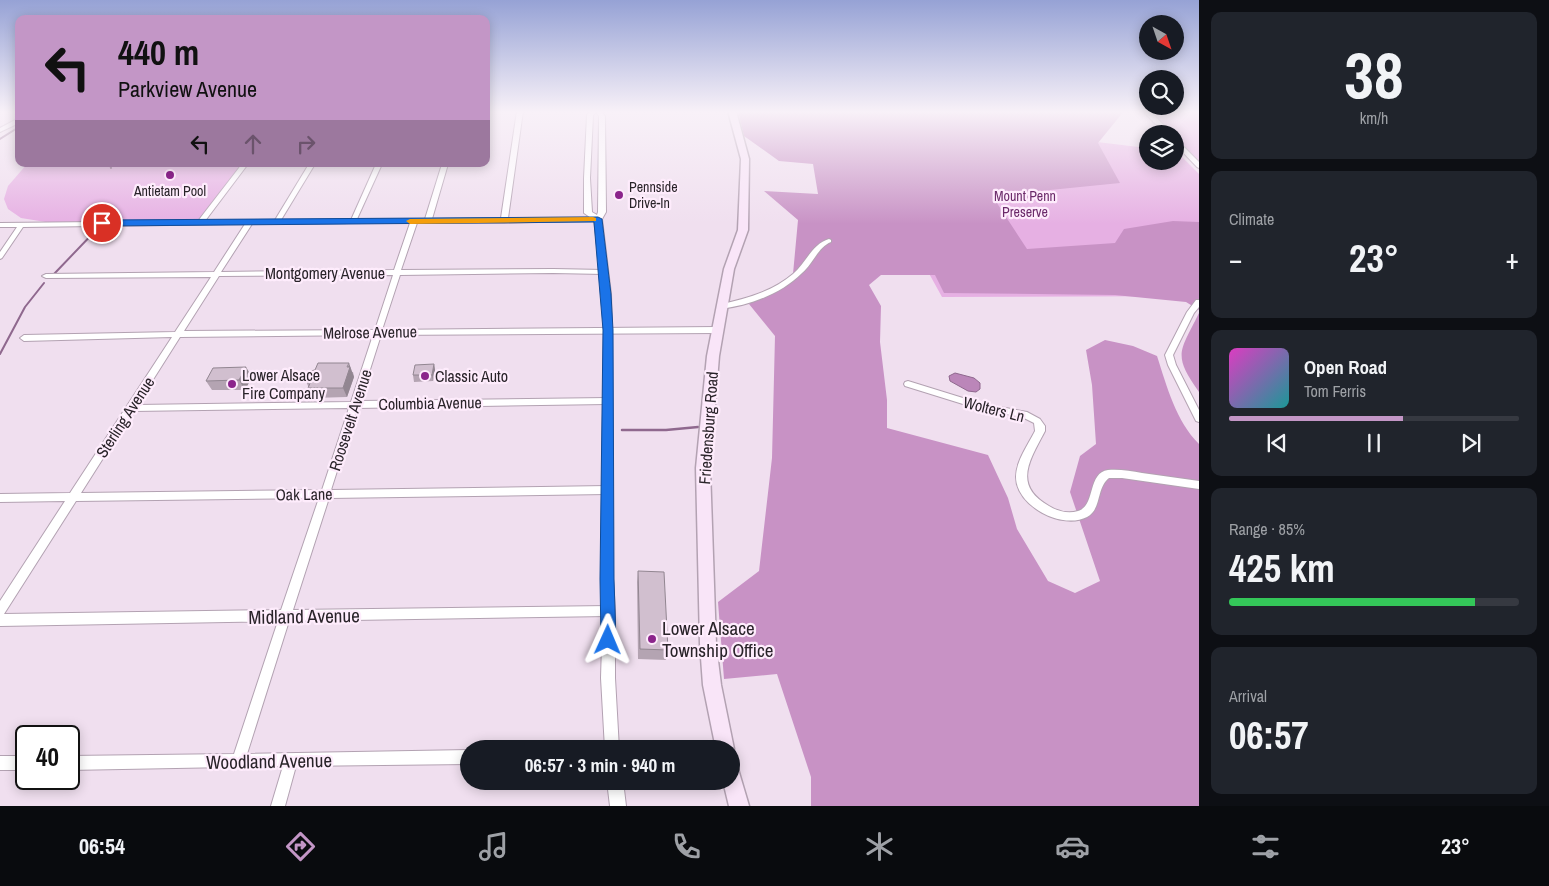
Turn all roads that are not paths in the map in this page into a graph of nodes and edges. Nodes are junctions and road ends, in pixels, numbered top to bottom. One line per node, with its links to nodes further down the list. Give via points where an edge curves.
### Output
1 (515, 149): 14 (street)
2 (589, 149): 11 (street, via 588,214)
3 (602, 149): 11 (street, via 602,212)
4 (742, 149): 28 (main road, Friedensburg Road, via 745,201 742,230)
5 (1184, 150): 6 (street)
6 (1199, 166)
7 (243, 167): 18 (street)
8 (310, 167): 16 (street)
9 (378, 167): 17 (street)
10 (444, 167): 13 (street)
11 (598, 219): 14 (street); 23 (street)
12 (414, 221): 13 (street); 17 (street); 24 (street, Roosevelt Avenue)
13 (428, 221): 14 (street)
14 (504, 221)
15 (250, 222): 16 (street); 18 (street); 25 (street, Sterling Avenue)
16 (277, 222): 17 (street)
17 (353, 222)
18 (200, 223): 20 (street)
19 (0, 225): 20 (street)
20 (22, 225): 22 (street)
21 (829, 241): 28 (street, via 820,245 808,264 787,282 734,306)
22 (0, 257)
23 (604, 272): 24 (street, Montgomery Avenue); 29 (street)
24 (398, 273): 25 (street, Montgomery Avenue); 31 (street, Roosevelt Avenue)
25 (217, 274): 26 (street, Montgomery Avenue); 32 (street, Sterling Avenue)
26 (46, 276)
27 (1199, 302): 38 (street, via 1169,355)
28 (721, 307): 30 (main road, Friedensburg Road)
29 (608, 330): 30 (street, Melrose Avenue); 31 (street, Melrose Avenue); 35 (street)
30 (717, 330): 49 (main road, Friedensburg Road, via 707,402 703,486 708,644)
31 (378, 332): 32 (street, Melrose Avenue); 36 (street, Roosevelt Avenue)
32 (178, 334): 33 (street, Melrose Avenue); 37 (street, Sterling Avenue)
33 (24, 338)
34 (908, 384): 39 (street, Wolters Ln, via 979,406 1024,414 1037,421 1040,431 1023,467 1020,477 1022,488 1041,506 1061,516 1085,514 1099,481 1107,474)
35 (607, 401): 36 (street, Columbia Avenue); 40 (street)
36 (354, 404): 37 (street, Columbia Avenue); 41 (street, Roosevelt Avenue)
37 (132, 408): 42 (street, Sterling Avenue)
38 (1199, 419)
39 (1199, 485)
40 (607, 490): 41 (street, Oak Lane); 45 (street)
41 (326, 494): 42 (street, Oak Lane); 46 (street, Roosevelt Avenue)
42 (74, 496): 43 (street, Oak Lane); 44 (street, Sterling Avenue)
43 (0, 498)
44 (0, 611)
45 (609, 611): 46 (street, Midland Avenue); 48 (street)
46 (286, 617): 47 (street, Midland Avenue); 51 (street, Roosevelt Avenue)
47 (0, 620)
48 (611, 740)
49 (723, 740)
50 (460, 757): 52 (street, Woodland Avenue)
51 (238, 761): 52 (street, Woodland Avenue); 55 (street, Woodland Avenue)
52 (291, 761): 58 (street)
53 (0, 763): 54 (street)
54 (15, 763)
55 (80, 763)
56 (616, 790): 59 (street)
57 (735, 790): 60 (main road)
58 (278, 806)
59 (618, 806)
60 (740, 806)

